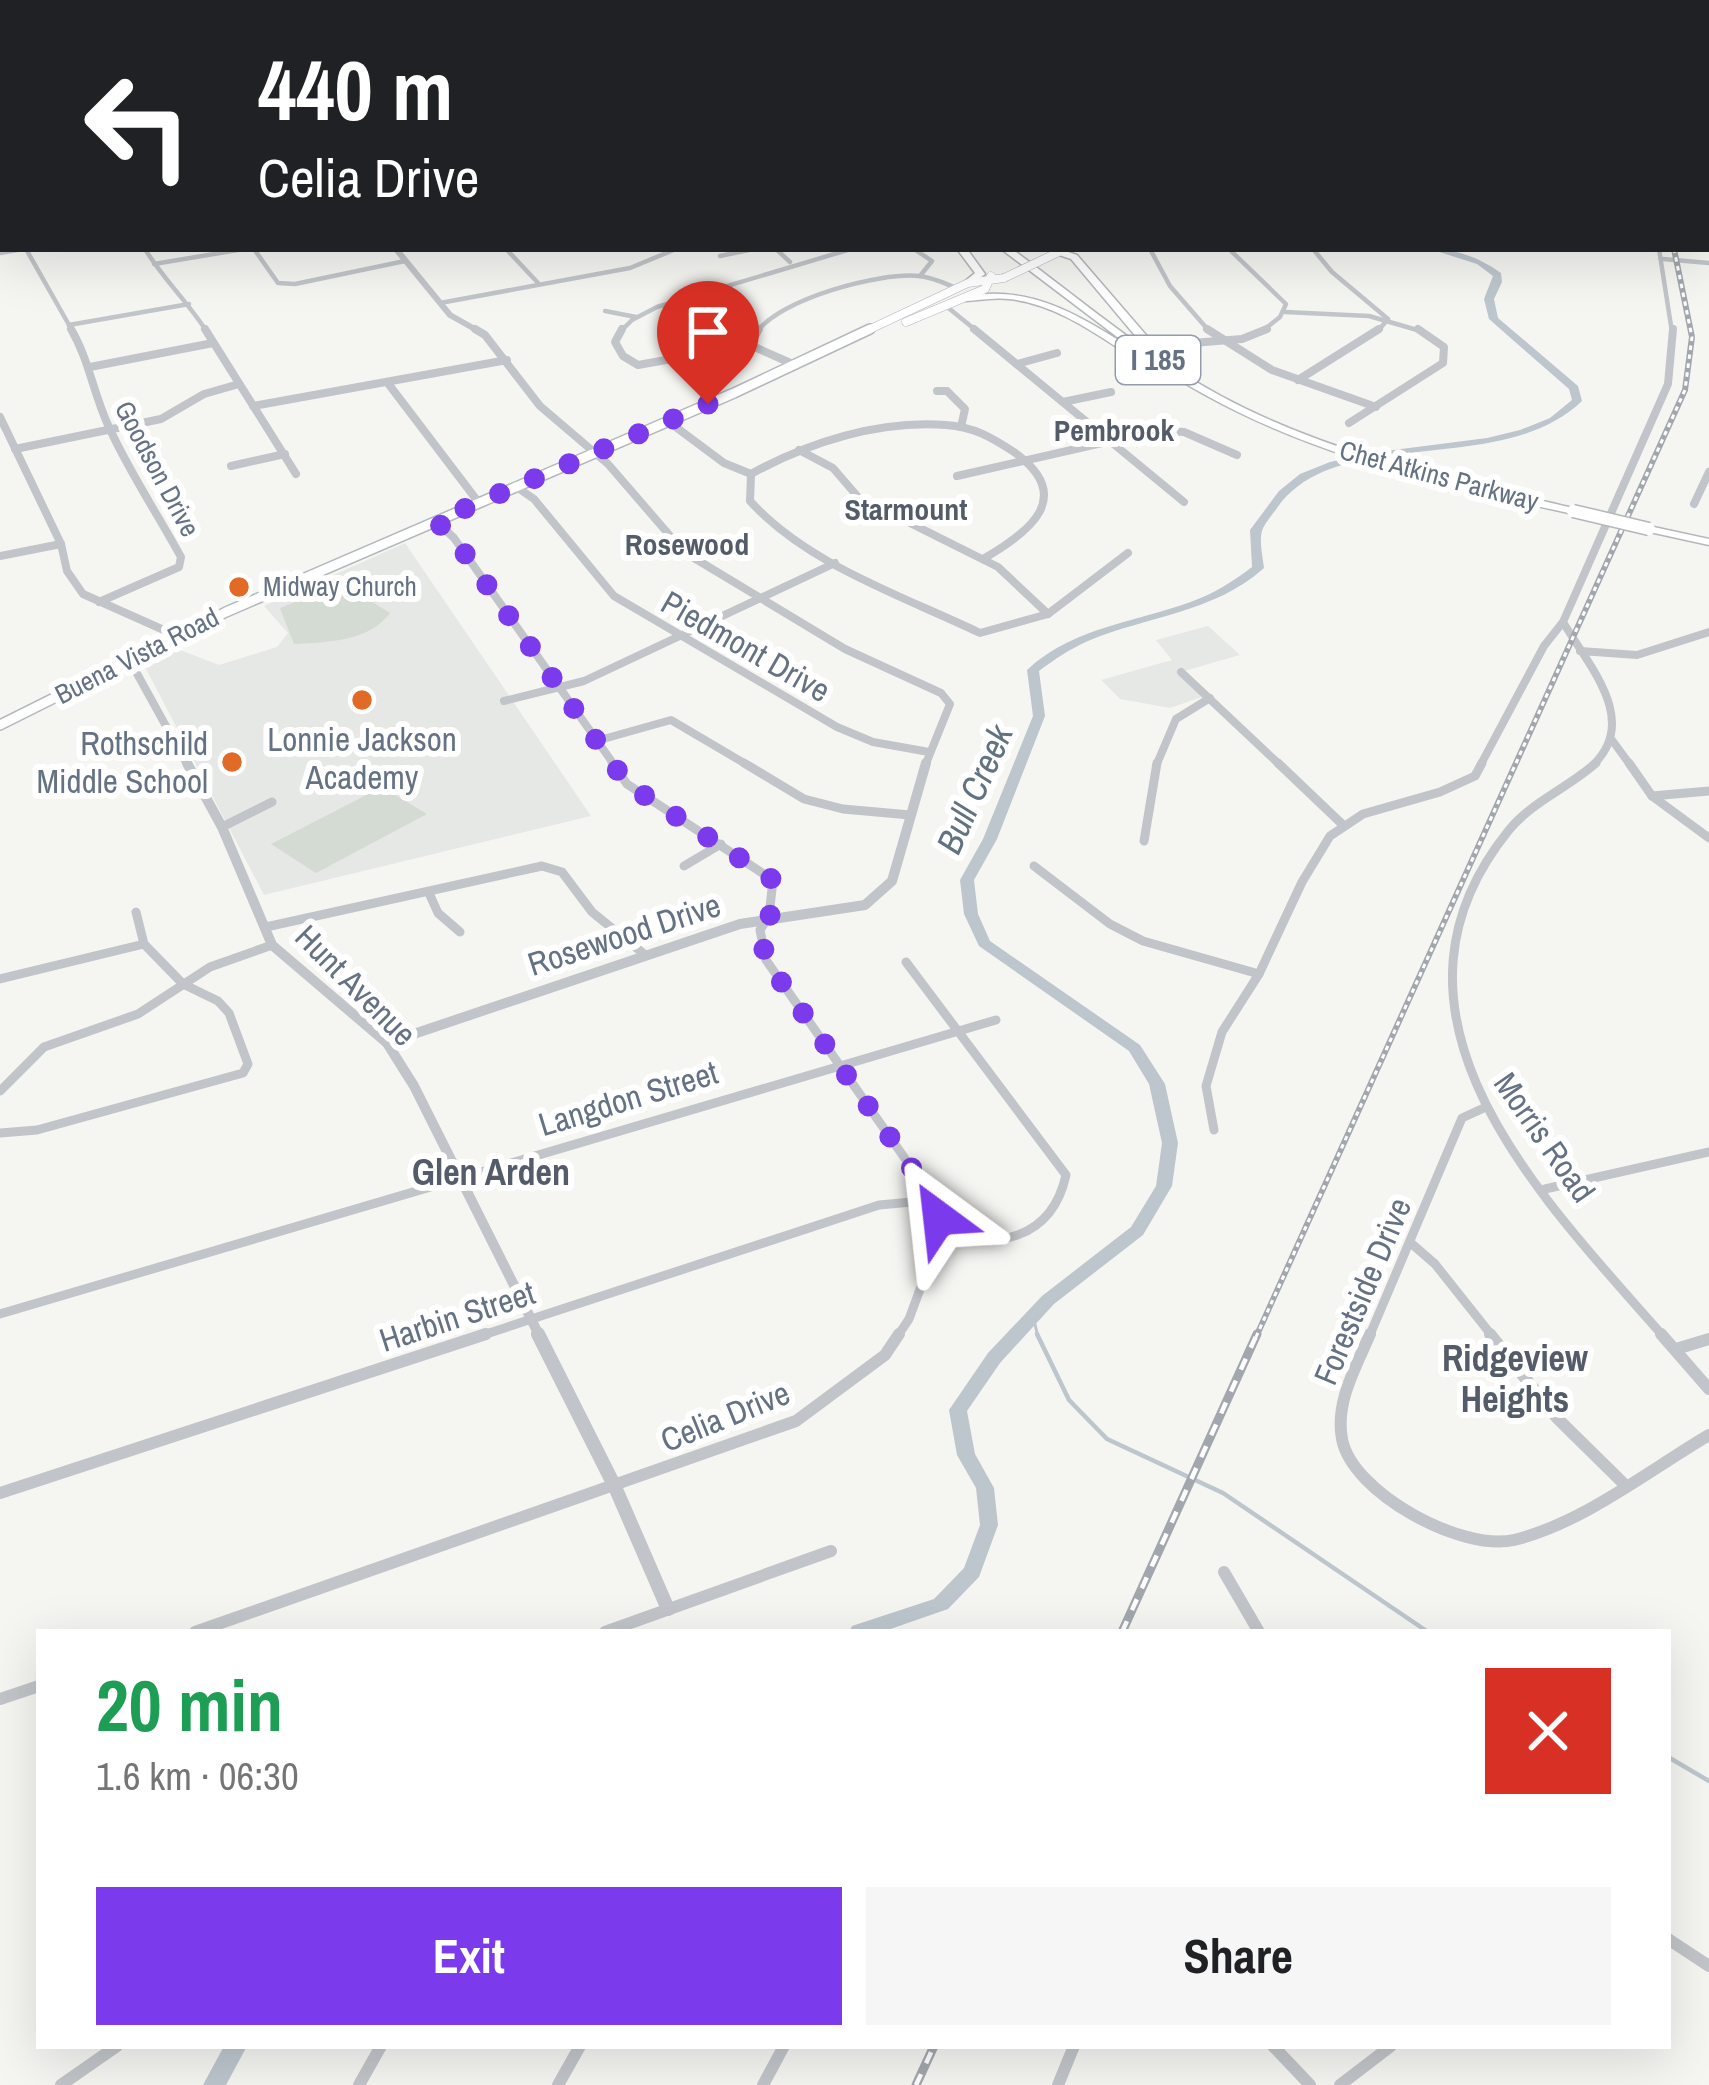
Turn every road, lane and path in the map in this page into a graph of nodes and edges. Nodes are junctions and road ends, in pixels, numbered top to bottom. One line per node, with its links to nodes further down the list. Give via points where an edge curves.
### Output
1 (26, 252): 40 (street, Goodson Drive)
2 (147, 252): 26 (street)
3 (226, 252): 26 (street)
4 (256, 252): 23 (street, via 286,284)
5 (398, 252): 23 (street, Rosewood Drive)
6 (509, 252): 29 (street)
7 (669, 252): 29 (street)
8 (739, 252): 22 (street)
9 (779, 252): 24 (street)
10 (837, 252): 24 (street)
11 (918, 252): 27 (street, via 932,261)
12 (964, 252): 30 (highway, via 980,274)
13 (1010, 252): 65 (highway, Chet Atkins Parkway / I 185, via 1182,377)
14 (1026, 252): 41 (highway, Chet Atkins Parkway / I 185)
15 (1041, 252): 28 (main road, Buena Vista Road, bridge)
16 (1055, 252): 28 (main road, Buena Vista Road, bridge)
17 (1152, 252): 42 (street)
18 (1232, 252): 37 (street, via 1286,304)
19 (1314, 252): 39 (street)
20 (1074, 253): 41 (highway)
21 (1661, 254): 25 (street); 92 (street, via 1673,324 1669,384)
22 (720, 256)
23 (405, 261): 33 (street, Rosewood Drive)
24 (790, 262): 38 (street)
25 (1709, 262)
26 (154, 264): 34 (street)
27 (920, 276): 30 (street); 45 (street, via 788,309 766,320)
28 (996, 277): 30 (main road, Buena Vista Road); 31 (highway); 32 (main road, Buena Vista Road)
29 (539, 284): 33 (street)
30 (962, 285): 48 (main road, Buena Vista Road)
31 (1031, 298): 32 (highway, via 998,291); 65 (highway, via 1209,400)
32 (964, 299): 35 (main road, Buena Vista Road)
33 (440, 303): 47 (street, Rosewood Drive)
34 (189, 304): 40 (street); 43 (street)
35 (946, 306): 48 (main road, Buena Vista Road); 49 (street)
36 (605, 311): 38 (street)
37 (1285, 312): 39 (street); 42 (street, via 1262,330)
38 (636, 317): 45 (street, via 615,342 638,365)
39 (1388, 319): 51 (street); 58 (street, via 1430,334 1446,354)
40 (69, 325): 50 (street, Goodson Drive)
41 (1142, 338): 81 (highway, Chet Atkins Parkway / I 185, via 1221,389 1340,443)
42 (1218, 342): 44 (street); 51 (street)
43 (213, 343): 50 (street); 53 (street)
44 (1180, 344)
45 (749, 345): 48 (street)
46 (1057, 353): 49 (street)
47 (507, 360): 52 (street); 68 (street, Rosewood Drive, via 540,406)
48 (800, 363): 60 (main road, Buena Vista Road)
49 (1017, 364): 56 (street)
50 (90, 367): 63 (street, Goodson Drive)
51 (1298, 380): 58 (street)
52 (387, 382): 57 (street); 79 (street)
53 (239, 384): 57 (street); 63 (street, via 161,419)
54 (937, 391): 62 (street, via 965,409)
55 (1111, 392): 56 (street)
56 (1063, 403): 64 (street)
57 (253, 406): 69 (street)
58 (1376, 407): 61 (street)
59 (0, 417): 66 (street)
60 (668, 422): 68 (main road, Buena Vista Road); 75 (street, via 712,460)
61 (1349, 423)
62 (961, 427): 67 (street, via 845,434); 71 (street, via 989,434)
63 (110, 430): 66 (street); 90 (street, Goodson Drive, via 181,557 165,575)
64 (1109, 441): 70 (street, via 1175,430); 71 (street); 78 (street)
65 (1321, 446): 81 (highway, Chet Atkins Parkway / I 185)
66 (15, 448): 84 (street)
67 (799, 450): 75 (street); 87 (street, via 832,468 858,496)
68 (593, 453): 77 (main road, Buena Vista Road); 89 (street, Rosewood Drive, via 684,552)
69 (285, 454): 72 (street); 74 (street)
70 (1237, 454)
71 (1024, 461): 76 (street); 87 (street, via 1040,478 1040,507 1028,530)
72 (231, 466)
73 (1709, 472): 80 (street)
74 (296, 474)
75 (752, 474): 88 (street, via 751,501 771,524)
76 (957, 476)
77 (515, 487): 79 (main road, Buena Vista Road); 95 (street, Piedmont Drive, via 534,499 605,588)
78 (1184, 502)
79 (479, 503): 82 (main road, Buena Vista Road)
80 (1694, 504)
81 (1575, 508): 83 (highway, Chet Atkins Parkway / I 185, bridge)
82 (436, 521): 94 (main road, Buena Vista Road); 99 (street)
83 (1709, 538)
84 (61, 544): 86 (street); 90 (street, via 74,585)
85 (1127, 553): 91 (street)
86 (0, 556)
87 (983, 559): 91 (street)
88 (835, 563): 89 (street); 91 (street, via 980,633)
89 (758, 599): 95 (street); 105 (street, Rosewood Drive, via 941,693 950,704)
90 (99, 602): 94 (street)
91 (1048, 614)
92 (1563, 622): 96 (street); 110 (street, via 1475,776)
93 (1709, 632): 96 (street, via 1637,655)
94 (175, 635): 97 (main road, Buena Vista Road)
95 (681, 636): 99 (street); 105 (street, Piedmont Drive, via 837,727)
96 (1580, 650): 103 (street, via 1604,691)
97 (129, 659): 102 (main road, Buena Vista Road); 111 (street, Hunt Avenue)
98 (1181, 673): 100 (street)
99 (562, 687): 101 (street); 104 (street)
100 (1210, 698): 110 (street); 113 (street, via 1185,705 1167,727)
101 (504, 701)
102 (0, 725)
103 (1612, 740): 107 (street); 134 (street, Morris Road, via 1600,759 1514,823 1458,935 1456,1036)
104 (596, 741): 109 (street, via 670,720 804,799); 114 (street, via 646,800)
105 (928, 752): 109 (street, Rosewood Drive)
106 (1709, 791): 107 (street)
107 (1652, 796): 112 (street)
108 (272, 802): 111 (street)
109 (910, 815): 119 (street, Rosewood Drive, via 884,892 836,913)
110 (1342, 824): 126 (street, via 1302,883)
111 (222, 827): 120 (street, Hunt Avenue)
112 (1709, 838)
113 (1144, 841)
114 (721, 844): 115 (street); 119 (street, via 773,880)
115 (684, 866)
116 (1034, 866): 126 (street, via 1143,941)
117 (429, 893): 120 (street); 121 (street); 124 (street, via 542,866 562,872 592,912)
118 (136, 912): 122 (street)
119 (770, 916): 124 (street, Rosewood Drive); 132 (street, via 760,930 766,960)
120 (266, 927): 123 (street, Hunt Avenue)
121 (460, 932)
122 (144, 944): 127 (street); 128 (street)
123 (272, 945): 128 (street); 131 (street, Hunt Avenue)
124 (644, 955): 131 (street, Rosewood Drive)
125 (906, 962): 130 (street)
126 (1259, 974): 135 (street, via 1212,1062 1206,1086)
127 (0, 979)
128 (183, 984): 133 (street, via 138,1014 44,1047); 136 (street, via 229,1013 248,1064 243,1072 37,1130)
129 (996, 1020): 130 (street, Langdon Street)
130 (959, 1030): 132 (street, Langdon Street); 141 (street, via 1066,1174 1064,1192 1018,1238)
131 (387, 1043): 138 (street, Hunt Avenue)
132 (841, 1063): 138 (street, Langdon Street); 140 (street)
133 (0, 1091)
134 (1486, 1107): 139 (street, Morris Road); 142 (street, Forestside Drive, via 1462,1118)
135 (1214, 1130)
136 (0, 1133)
137 (1709, 1152): 139 (street)
138 (461, 1176): 143 (street, Hunt Avenue); 144 (street, Langdon Street)
139 (1544, 1189): 148 (street, Morris Road)
140 (934, 1200): 141 (street, Celia Drive); 145 (street, Harbin Street, via 879,1205)
141 (938, 1241): 152 (street, Celia Drive, via 908,1319 885,1354 839,1392 796,1421)
142 (1412, 1244): 151 (street); 151 (street, Forestside Drive, via 1344,1395 1340,1447 1358,1475 1426,1521 1498,1544 1551,1527)
143 (526, 1306): 145 (street, Hunt Avenue); 146 (street)
144 (0, 1314)
145 (533, 1319): 146 (street, Harbin Street); 152 (street, Hunt Avenue)
146 (518, 1324): 153 (street, Harbin Street)
147 (1709, 1339): 148 (street)
148 (1676, 1349): 149 (street, Morris Road)
149 (1709, 1389)
150 (1709, 1435): 151 (street, Forestside Drive)
151 (1623, 1484)
152 (615, 1487): 156 (street, Hunt Avenue); 157 (street, Celia Drive)
153 (0, 1493)
154 (830, 1551): 156 (street)
155 (1224, 1572): 159 (street)
156 (668, 1609): 158 (street)
157 (204, 1629)
158 (613, 1629)
159 (1256, 1629)
160 (36, 1687): 161 (street)
161 (0, 1699)
162 (1671, 1942): 163 (street)
163 (1709, 1966)
164 (113, 2049): 171 (street)
165 (379, 2049): 172 (street)
166 (578, 2049): 173 (street)
167 (782, 2049): 174 (street)
168 (1073, 2049): 175 (street)
169 (1276, 2049): 176 (street)
170 (1387, 2049): 177 (street)
171 (62, 2085)
172 (359, 2085)
173 (558, 2085)
174 (763, 2085)
175 (1058, 2085)
176 (1310, 2085)
177 (1340, 2085)

